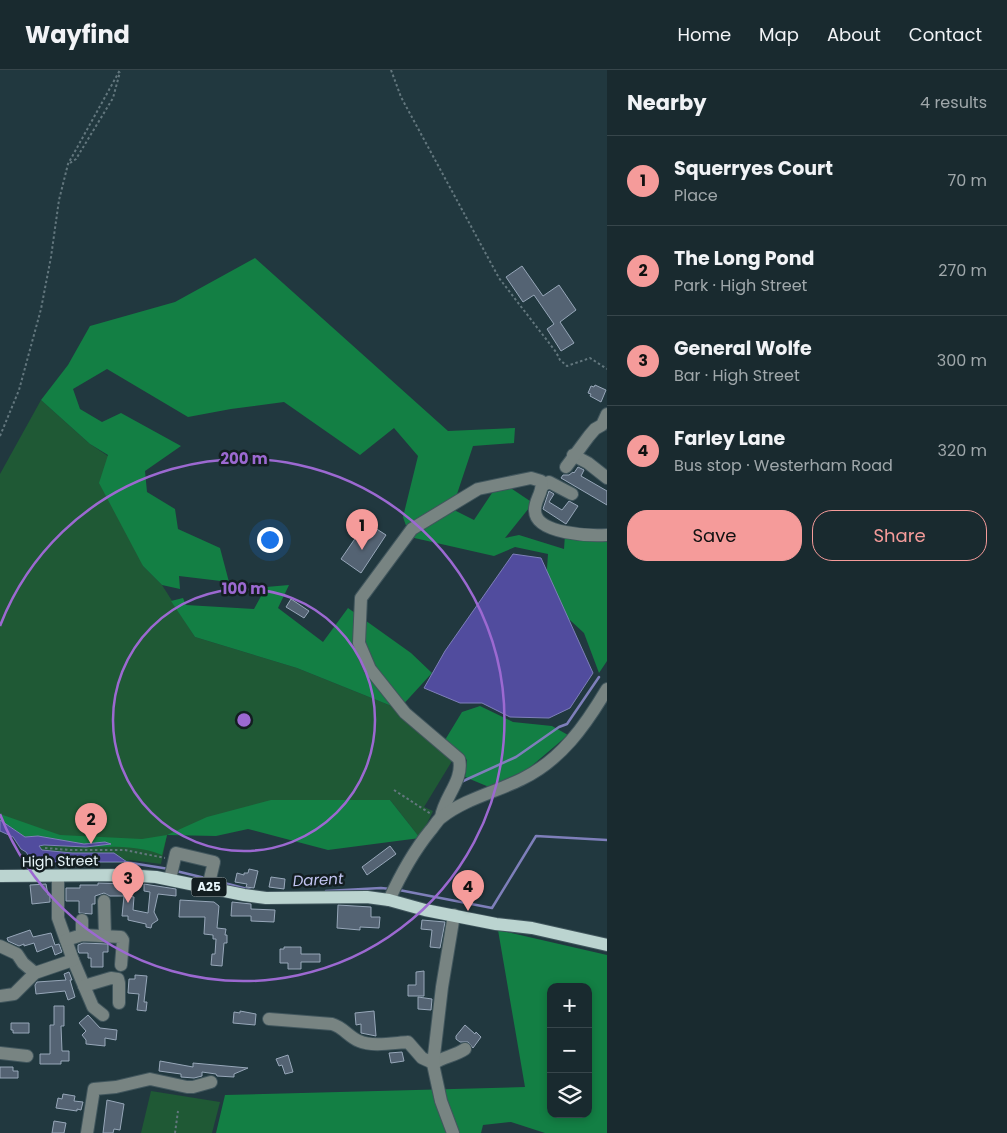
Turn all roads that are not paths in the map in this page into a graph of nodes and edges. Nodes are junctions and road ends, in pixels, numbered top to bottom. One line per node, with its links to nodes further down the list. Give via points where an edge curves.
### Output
1 (607, 414): 2 (street, via 602,425)
2 (573, 455): 3 (street); 4 (street)
3 (566, 468)
4 (607, 478)
5 (542, 486): 6 (street, via 548,482); 7 (street, via 534,513 539,521 574,535); 9 (street, via 540,481 531,478 478,489 412,529 360,598 359,643 370,669 405,713 458,759 459,776 442,807)
6 (572, 494)
7 (607, 535)
8 (607, 689): 9 (street, via 591,717 543,768 458,807)
9 (440, 819): 14 (street, via 421,842)
10 (172, 869): 12 (main road, High Street / A25, via 125,875); 13 (main road, High Street / A25); 13 (street, via 176,852 214,862)
11 (0, 876): 12 (main road, High Street / A25)
12 (58, 876): 20 (street, via 58,918)
13 (210, 881): 14 (main road, High Street / A25, via 244,895 266,898 367,897)
14 (392, 893): 16 (main road, A25)
15 (104, 902): 19 (street)
16 (454, 915): 21 (main road, A25); 34 (street)
17 (82, 920): 18 (street)
18 (82, 935): 19 (street); 20 (street)
19 (105, 936): 24 (street, via 123,938)
20 (66, 940): 23 (street)
21 (607, 945)
22 (0, 946): 25 (street, via 17,954)
23 (73, 960): 25 (street); 26 (street)
24 (121, 965)
25 (35, 973): 27 (street, via 14,994)
26 (84, 986): 28 (street, via 118,978); 29 (street, via 93,1007)
27 (0, 996)
28 (119, 1003)
29 (103, 1014)
30 (269, 1019): 34 (street, via 340,1026 367,1044 408,1042 422,1058)
31 (465, 1050): 34 (street)
32 (0, 1053): 33 (street)
33 (27, 1056)
34 (433, 1064): 37 (street, via 441,1101)
35 (211, 1082): 36 (street, via 187,1087 150,1079 94,1089)
36 (87, 1133)
37 (453, 1133)

